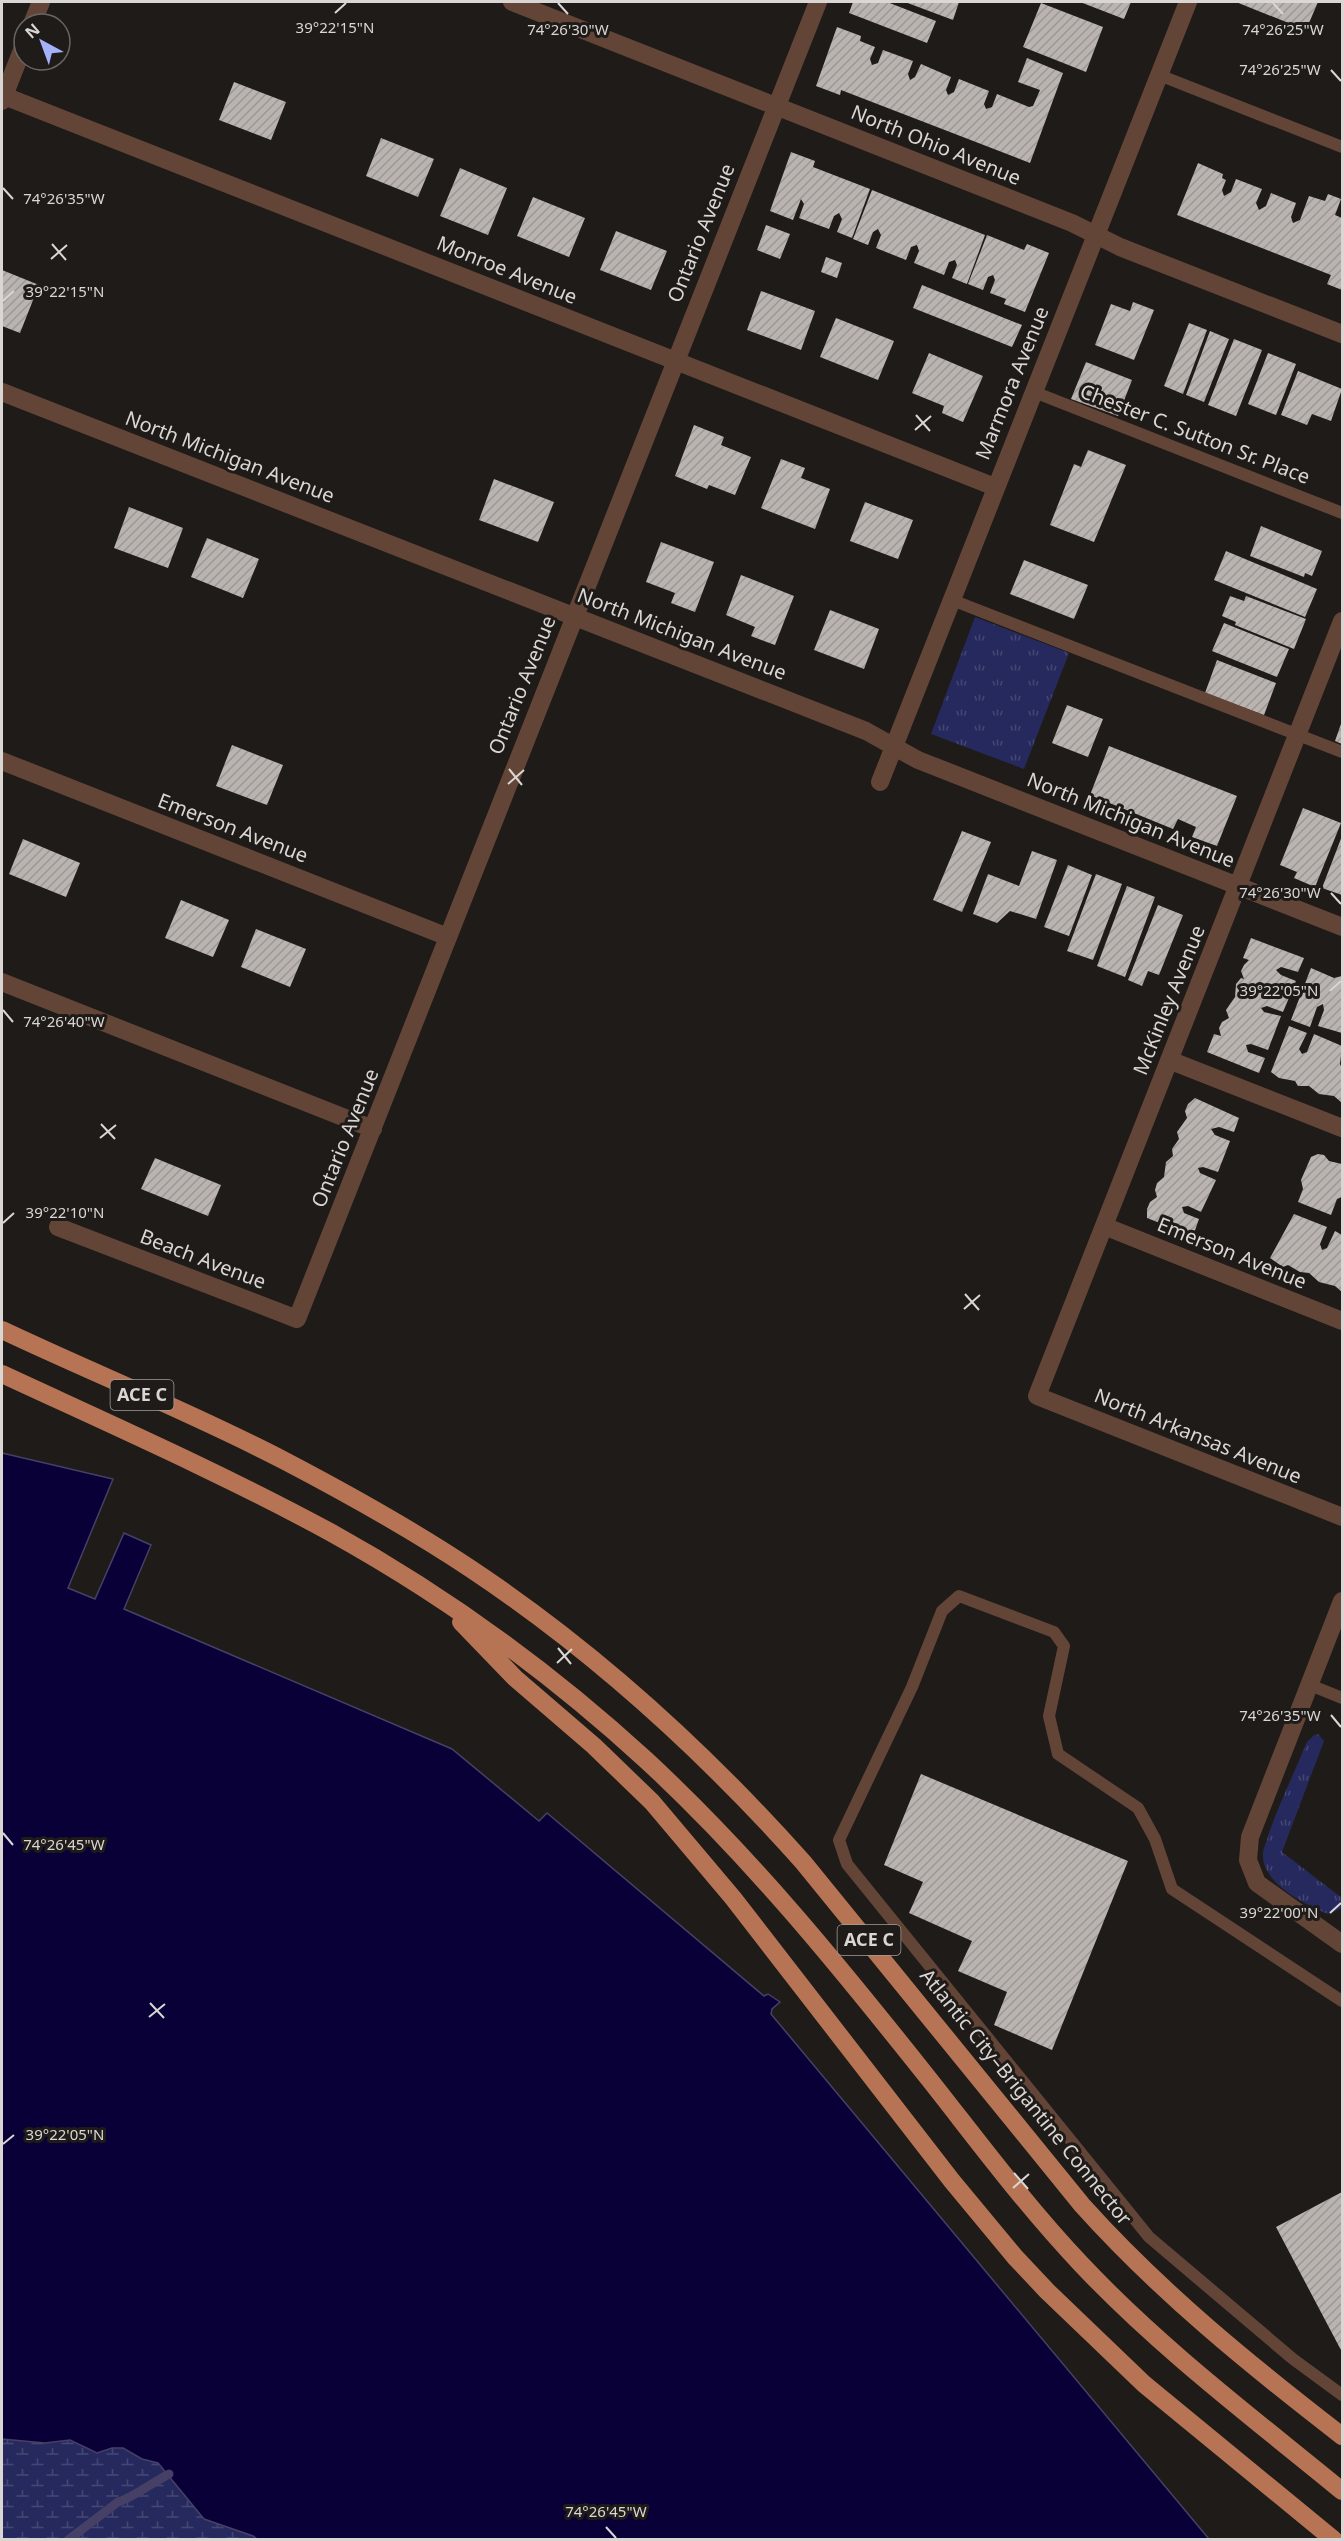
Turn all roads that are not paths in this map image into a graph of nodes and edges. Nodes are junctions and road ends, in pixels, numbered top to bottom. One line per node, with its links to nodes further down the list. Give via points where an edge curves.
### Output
1 (512, 2): 7 (street, North Ohio Avenue)
2 (818, 2): 7 (street, Ontario Avenue)
3 (1188, 2): 5 (street, Marmora Avenue)
4 (13, 72): 6 (street)
5 (1159, 75): 8 (lane); 9 (street, Marmora Avenue)
6 (2, 98): 11 (street, Monroe Avenue)
7 (776, 106): 9 (street, North Ohio Avenue); 11 (street, Ontario Avenue)
8 (1342, 147)
9 (1096, 234): 10 (street, North Ohio Avenue, via 1120,247); 13 (street, Marmora Avenue)
10 (1342, 334)
11 (675, 360): 14 (street, Monroe Avenue); 17 (street, Ontario Avenue)
12 (2, 392): 17 (street, North Michigan Avenue)
13 (1034, 392): 14 (street, Marmora Avenue); 15 (lane, Chester C. Sutton Sr. Place)
14 (995, 487): 16 (street, Marmora Avenue)
15 (1342, 513)
16 (952, 600): 19 (lane); 20 (street, Marmora Avenue)
17 (574, 616): 20 (street, North Michigan Avenue, via 866,731); 26 (street, Ontario Avenue)
18 (1342, 621): 19 (street, McKinley Avenue)
19 (1298, 735): 21 (lane); 24 (street, McKinley Avenue)
20 (894, 747): 23 (street, Marmora Avenue); 24 (street, North Michigan Avenue, via 918,760)
21 (1342, 752)
22 (2, 762): 26 (street, Emerson Avenue)
23 (880, 782)
24 (1238, 886): 25 (street, North Michigan Avenue); 28 (street, McKinley Avenue)
25 (1342, 927)
26 (448, 937): 30 (street, Ontario Avenue)
27 (2, 982): 30 (street)
28 (1169, 1060): 29 (street); 31 (street, McKinley Avenue)
29 (1342, 1128)
30 (373, 1129): 33 (street, Ontario Avenue)
31 (1104, 1226): 34 (street, Emerson Avenue); 37 (street, McKinley Avenue)
32 (58, 1227): 33 (street, Beach Avenue)
33 (297, 1319)
34 (1342, 1321)
35 (2, 1330): 46 (highway, Atlantic City–Brigantine Connector / ACE C, via 239,1438 350,1496 470,1568 602,1666 687,1740 780,1836 1118,2245 1200,2322)
36 (2, 1374): 39 (highway, ACE C, via 266,1498)
37 (1037, 1396): 38 (street, North Arkansas Avenue)
38 (1342, 1517)
39 (437, 1597): 47 (highway, ACE C, via 562,1688 687,1799 800,1919 1009,2181 1080,2263 1163,2344); 48 (highway, via 515,1678 652,1802 733,1898 1014,2257 1144,2384)
40 (1342, 1601): 41 (street)
41 (1310, 1685): 42 (lane); 43 (street, via 1250,1838 1248,1860 1257,1883)
42 (1342, 1698)
43 (1342, 1944)
44 (1342, 2001): 45 (lane, via 1172,1889 1155,1839 1138,1809 1058,1754 1049,1716 1064,1646 1054,1632 959,1596 942,1611 912,1687 839,1840 847,1864 1149,2237 1293,2359)
45 (1342, 2395)
46 (1342, 2436)
47 (1342, 2491)
48 (1334, 2540)

